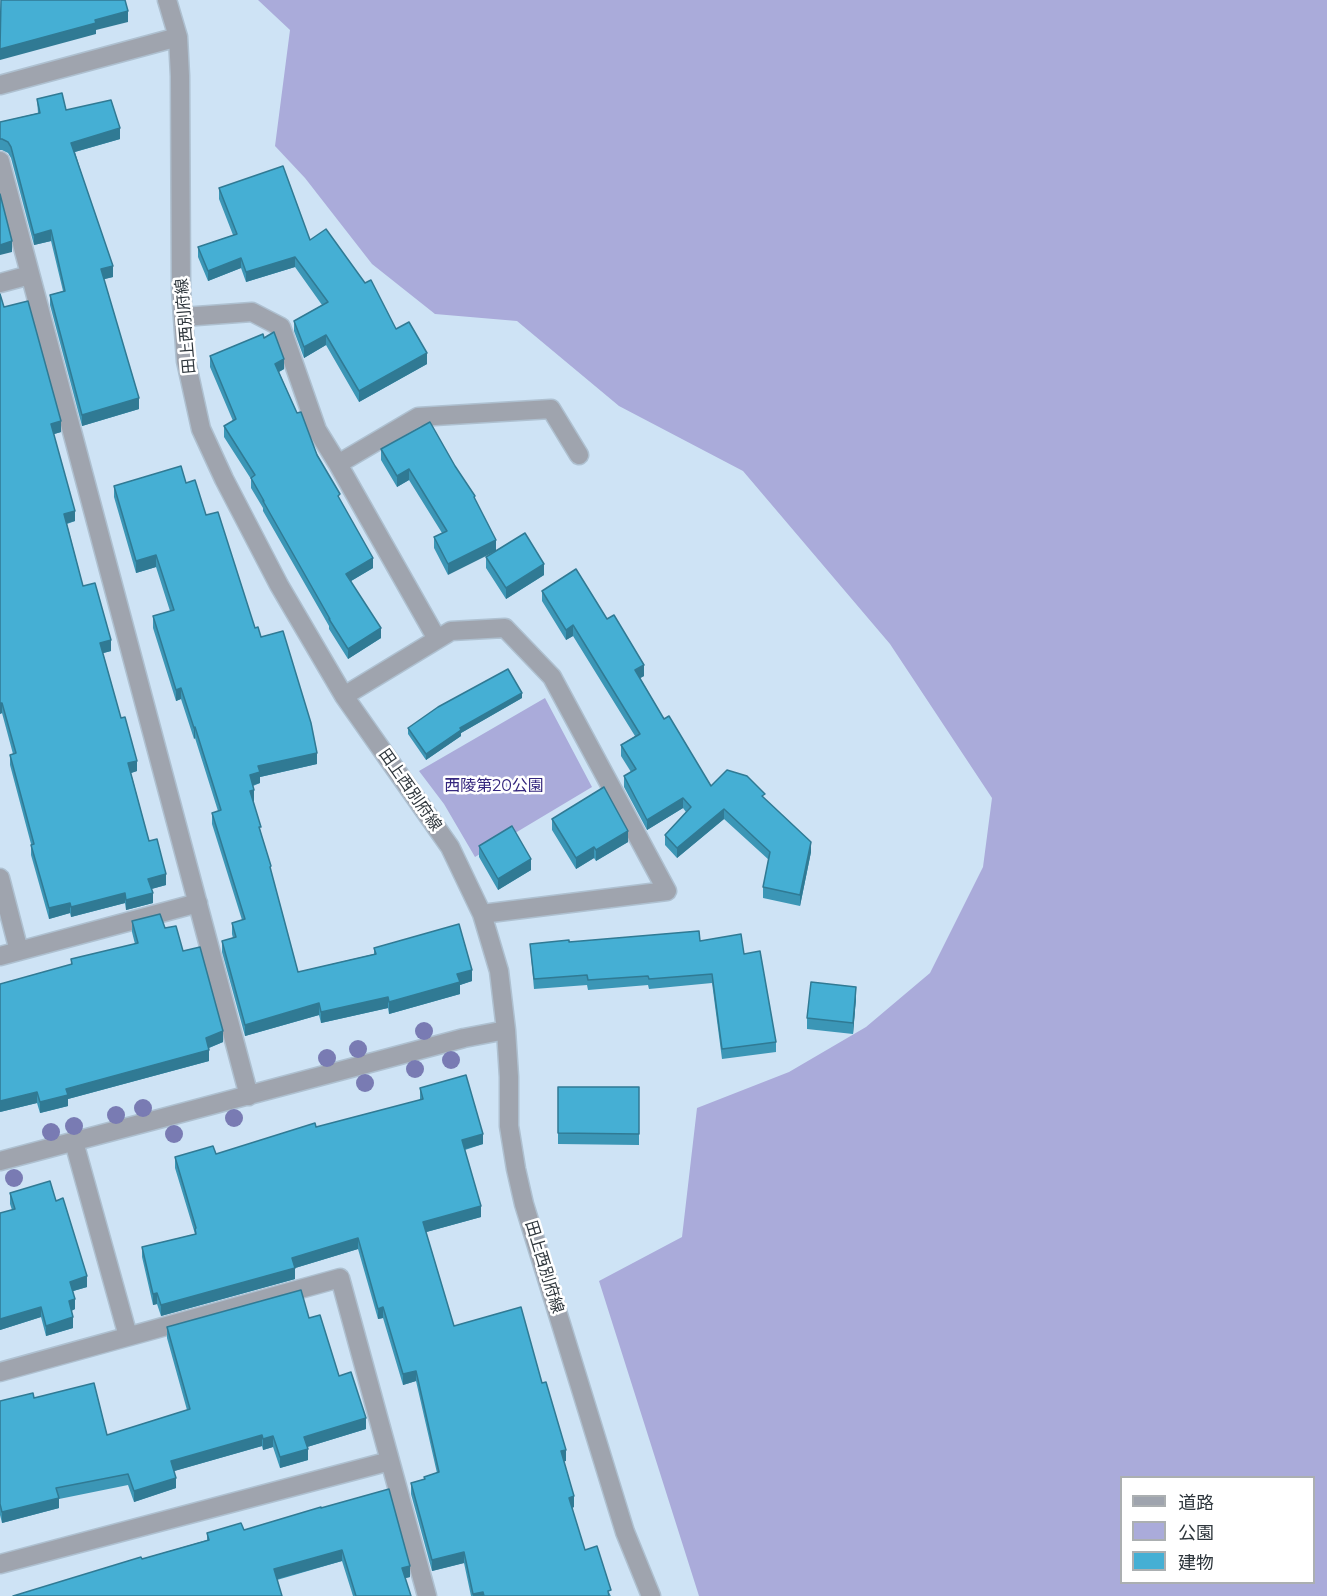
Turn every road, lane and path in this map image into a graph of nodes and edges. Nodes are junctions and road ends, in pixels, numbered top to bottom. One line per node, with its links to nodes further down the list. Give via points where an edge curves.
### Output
1 (167, 0): 2 (street, 田上西別府線)
2 (178, 37): 3 (street); 7 (street, 田上西別府線)
3 (0, 85)
4 (0, 161): 5 (street)
5 (30, 275): 6 (street); 13 (street)
6 (0, 283)
7 (183, 317): 9 (street, via 252,312 281,327 317,430); 11 (street, 田上西別府線, via 186,361 201,429 279,585)
8 (579, 455): 9 (street, via 551,409 418,417)
9 (338, 464): 10 (street)
10 (437, 639): 11 (street); 14 (street, via 451,631 505,628 552,677 667,891)
11 (344, 696): 14 (street, 田上西別府線, via 450,847)
12 (0, 878): 15 (street)
13 (198, 903): 15 (street); 18 (street)
14 (482, 914): 17 (street, 田上西別府線, via 499,971)
15 (19, 951): 16 (street)
16 (0, 956)
17 (506, 1030): 18 (street); 26 (street, 田上西別府線, via 509,1126 524,1204 625,1532)
18 (249, 1096): 19 (street)
19 (74, 1142): 20 (street); 21 (street)
20 (0, 1161)
21 (128, 1336): 22 (street); 23 (street, via 340,1278)
22 (0, 1372)
23 (390, 1461): 24 (street); 25 (street)
24 (0, 1564)
25 (427, 1596)
26 (651, 1596)

